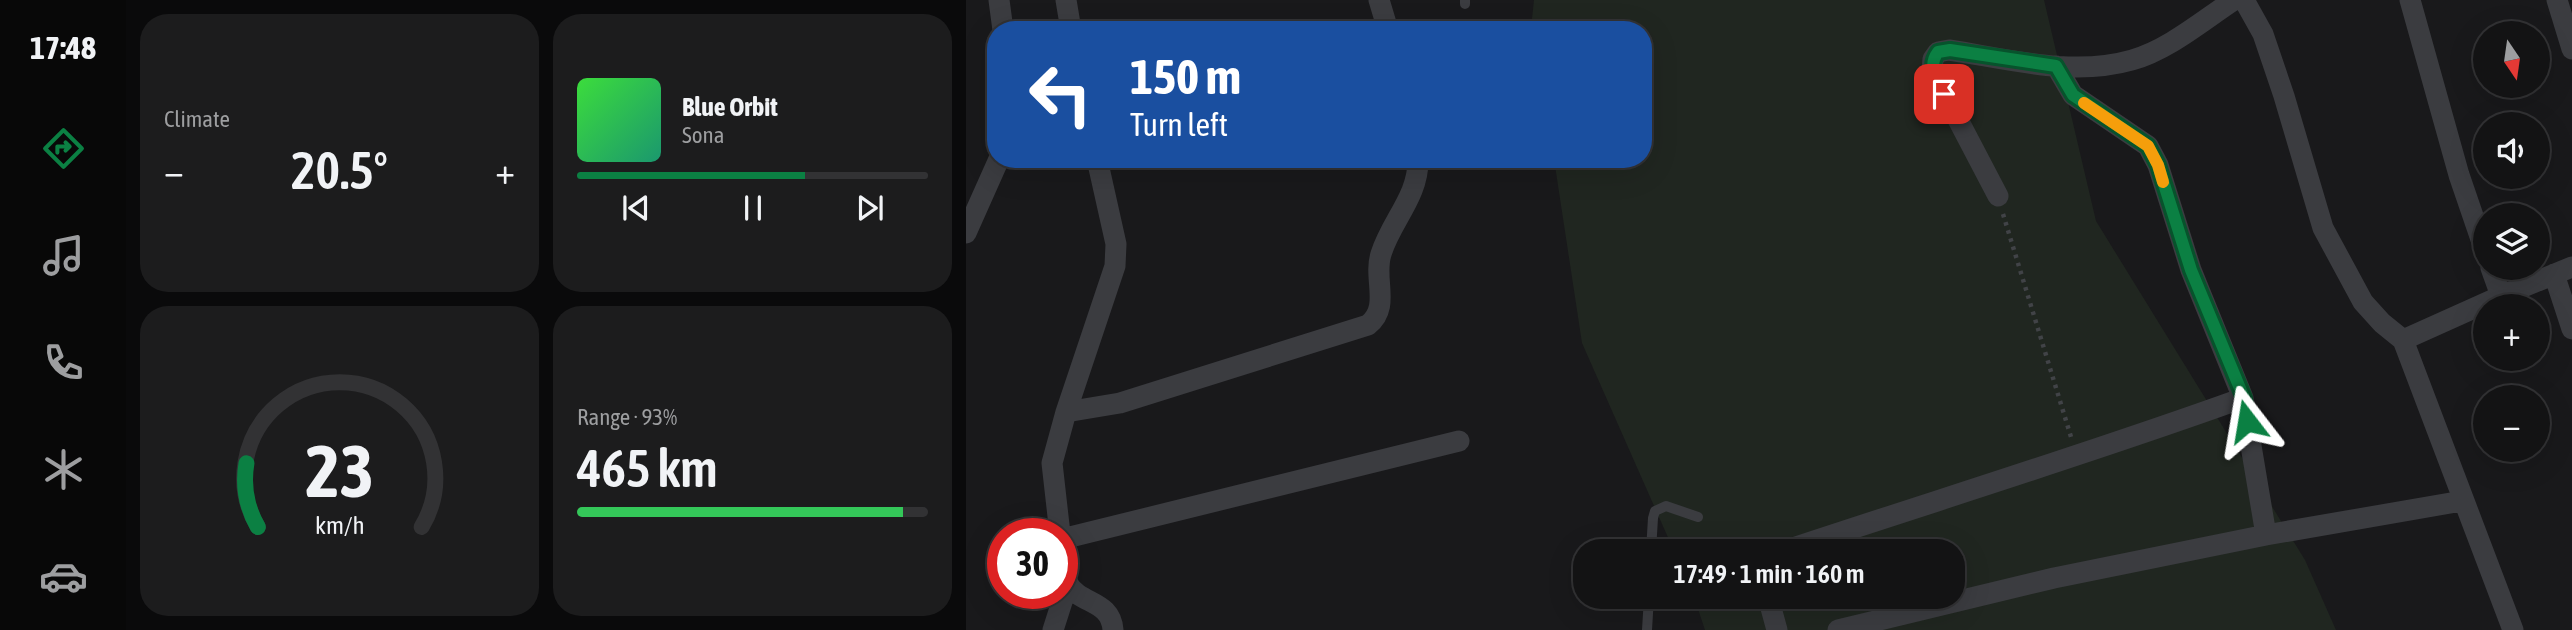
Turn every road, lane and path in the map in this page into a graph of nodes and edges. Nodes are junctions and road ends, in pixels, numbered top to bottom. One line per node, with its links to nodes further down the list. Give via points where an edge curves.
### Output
1 (999, 0): 8 (street)
2 (1066, 0): 9 (street)
3 (1379, 0): 10 (street)
4 (2234, 0): 12 (street, via 2133,60)
5 (2244, 0): 23 (street, via 2263,34 2323,228 2363,302)
6 (2410, 0): 17 (street)
7 (2557, 0): 11 (street)
8 (1002, 21)
9 (1070, 21)
10 (1385, 21)
11 (2572, 49)
12 (2056, 66): 16 (street, via 1950,50 1938,52 1933,59 1932,69); 24 (street, via 2073,95 2148,146 2191,270)
13 (995, 168): 18 (street)
14 (1099, 168): 25 (street, via 1116,244 1115,266)
15 (1418, 168): 25 (street, via 1411,195 1381,253 1380,306 1377,318 1368,325 1120,403)
16 (1998, 196): 27 (path)
17 (2473, 216)
18 (966, 233)
19 (2563, 271): 20 (street); 22 (street)
20 (2506, 294)
21 (2473, 309): 23 (street)
22 (2572, 328)
23 (2403, 340): 28 (street)
24 (2244, 398): 27 (street); 32 (street)
25 (1066, 412): 30 (street, via 1052,463)
26 (1459, 441): 31 (street)
27 (2077, 457): 34 (street)
28 (2462, 500): 32 (street); 44 (street)
29 (1698, 517): 33 (lane, via 1665,506 1655,511)
30 (1058, 518)
31 (1078, 535)
32 (2266, 535): 43 (street, via 2054,578)
33 (1652, 539)
34 (1820, 539)
35 (1078, 593): 40 (street, via 1109,613)
36 (1060, 609): 39 (street)
37 (1648, 609): 41 (lane)
38 (1771, 609): 42 (street)
39 (1053, 630)
40 (1113, 630)
41 (1647, 630)
42 (1777, 630)
43 (1838, 630)
44 (2513, 630)

